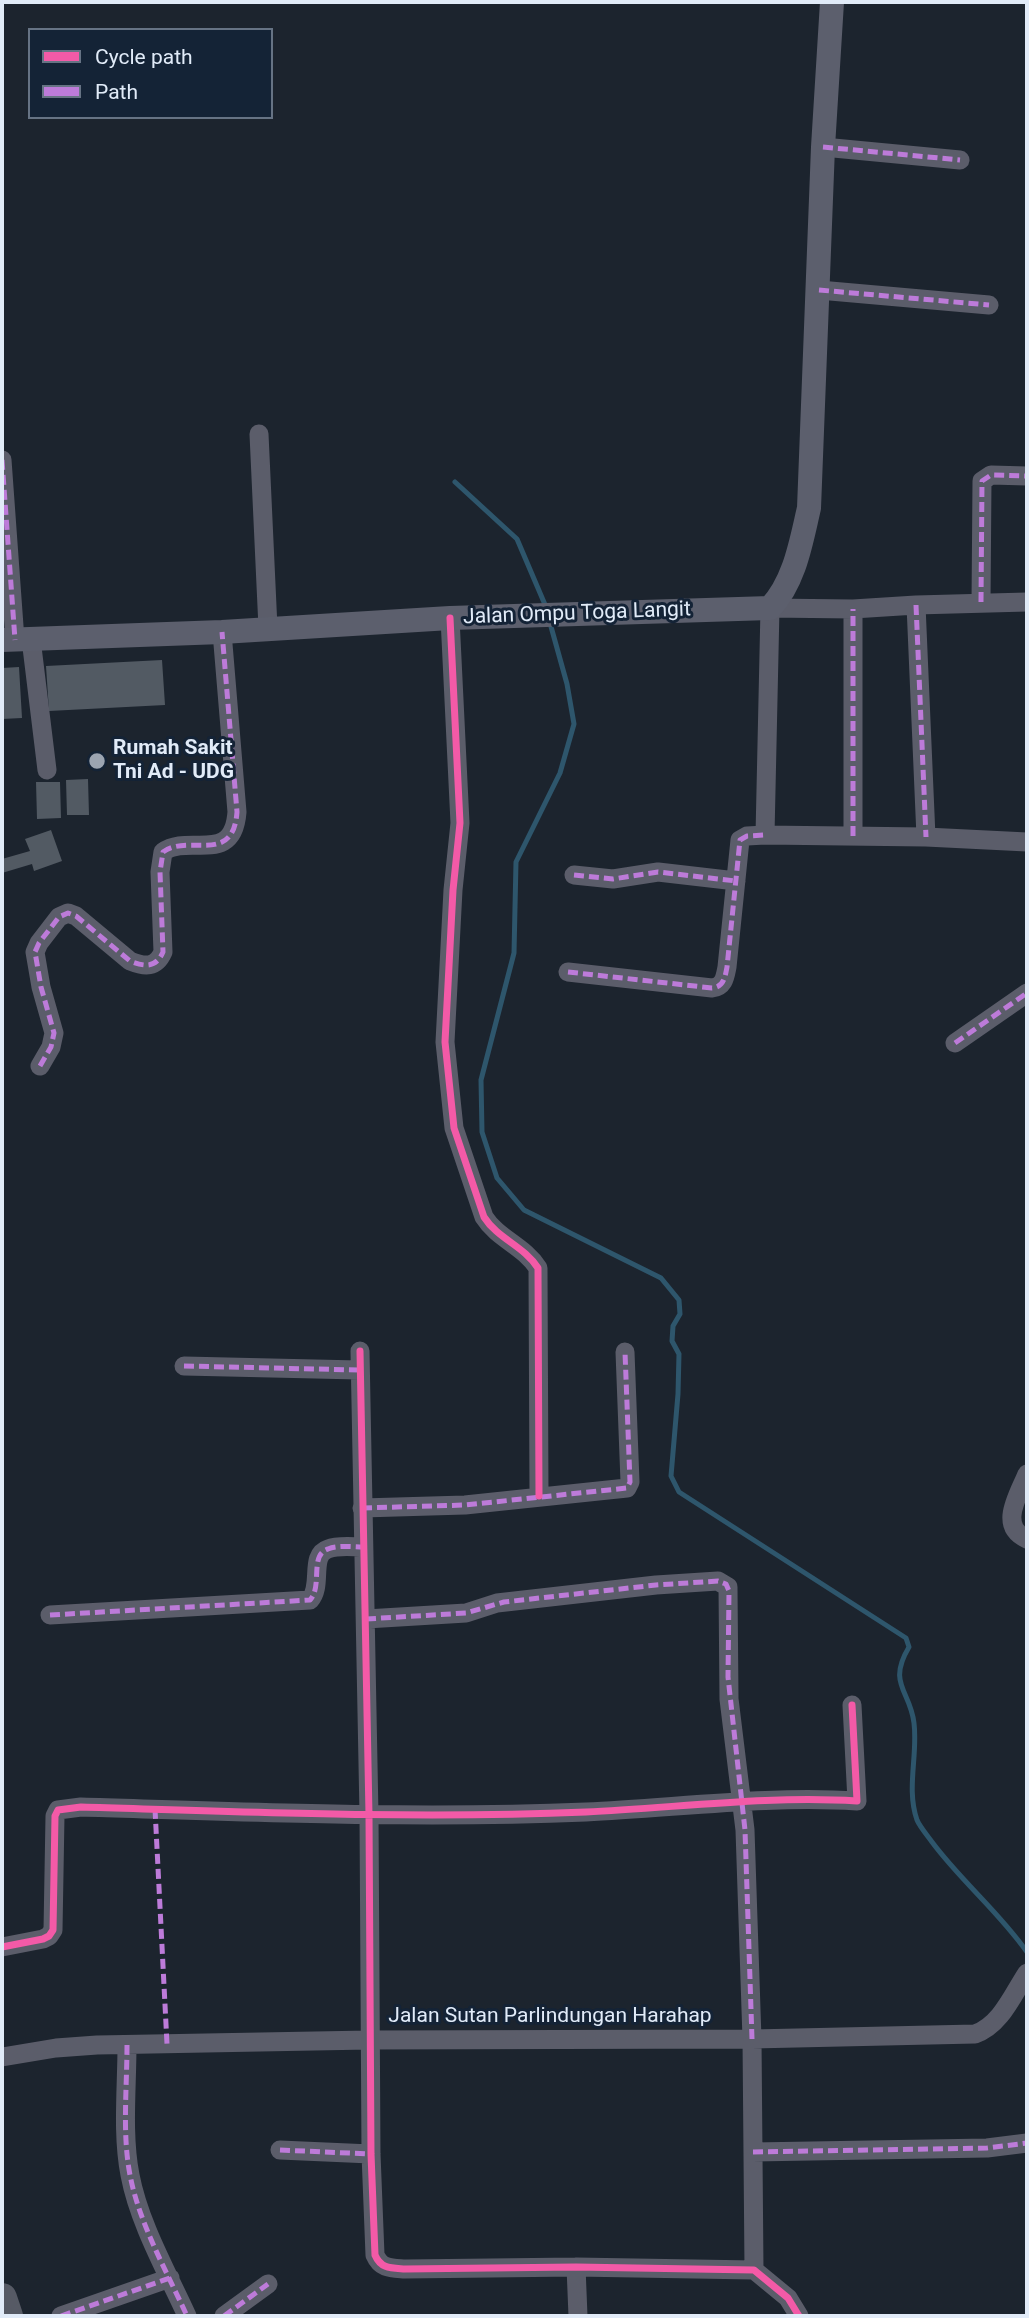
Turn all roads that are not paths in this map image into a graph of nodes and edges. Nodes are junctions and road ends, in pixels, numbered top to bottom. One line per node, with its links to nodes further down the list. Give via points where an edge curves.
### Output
1 (832, 2): 2 (main road)
2 (823, 147): 3 (street); 4 (main road)
3 (960, 160)
4 (819, 290): 5 (street); 12 (main road, via 809,508 790,577)
5 (989, 305)
6 (259, 434): 15 (street)
7 (2, 460): 17 (street)
8 (1027, 476): 10 (street, via 991,475 982,481)
9 (1027, 602): 10 (street, Jalan Ompu Toga Langit)
10 (981, 603): 11 (street, Jalan Ompu Toga Langit)
11 (916, 605): 13 (street, Jalan Ompu Toga Langit); 21 (street)
12 (770, 608): 13 (street, Jalan Ompu Toga Langit); 14 (main road, Jalan Ompu Toga Langit); 19 (street)
13 (853, 609): 20 (street)
14 (450, 618): 15 (main road, Jalan Ompu Toga Langit); 32 (street, via 460,823 445,1042 448,1079 454,1128 484,1217 492,1230 538,1268)
15 (268, 628): 16 (main road, Jalan Ompu Toga Langit)
16 (222, 632): 17 (main road, Jalan Ompu Toga Langit); 28 (street, via 237,812 234,830 219,843 163,852 163,952 151,965 130,961 76,916 59,917 35,952 54,1033)
17 (16, 640): 18 (street)
18 (47, 770)
19 (765, 835): 20 (street); 24 (street, via 747,835 740,840)
20 (853, 836): 21 (street)
21 (926, 837): 22 (street)
22 (1027, 842)
23 (574, 875): 24 (street, via 613,879 661,872)
24 (736, 881): 25 (street, via 727,967 717,988)
25 (568, 972)
26 (1027, 993): 27 (street)
27 (955, 1043)
28 (40, 1066)
29 (625, 1352): 32 (street, via 629,1485 622,1490)
30 (184, 1366): 33 (street, via 359,1360)
31 (1027, 1474): 34 (street, via 1010,1521 1016,1533)
32 (539, 1496): 33 (street, via 465,1505)
33 (362, 1508): 35 (street)
34 (1027, 1539)
35 (363, 1547): 36 (street, via 330,1548 321,1554 316,1591 310,1600); 37 (street)
36 (50, 1615)
37 (366, 1619): 39 (street, via 466,1613 504,1602 723,1581 729,1587 729,1699); 40 (street)
38 (852, 1705): 39 (street, via 857,1801)
39 (743, 1802): 40 (street, via 585,1812); 43 (street)
40 (369, 1815): 41 (street, via 58,1810 53,1930 43,1939); 44 (street)
41 (2, 1947)
42 (1026, 1974): 43 (street, Jalan Sutan Parlindungan Harahap, via 1000,2015 975,2034)
43 (752, 2039): 44 (street, Jalan Sutan Parlindungan Harahap); 49 (street)
44 (369, 2040): 45 (street, Jalan Sutan Parlindungan Harahap); 50 (street)
45 (127, 2045): 46 (street, Jalan Sutan Parlindungan Harahap, via 57,2048); 53 (street, via 129,2173)
46 (2, 2057)
47 (1027, 2143): 49 (street, via 987,2148)
48 (280, 2150): 50 (street)
49 (753, 2152): 52 (street)
50 (371, 2154): 51 (street, via 375,2255 384,2266)
51 (576, 2267): 52 (street); 60 (street)
52 (754, 2270): 61 (street, via 788,2298)
53 (170, 2278): 57 (street); 58 (street)
54 (268, 2284): 59 (street)
55 (2, 2298): 56 (highway)
56 (8, 2316)
57 (61, 2316)
58 (187, 2316)
59 (224, 2316)
60 (578, 2316)
61 (799, 2316)

